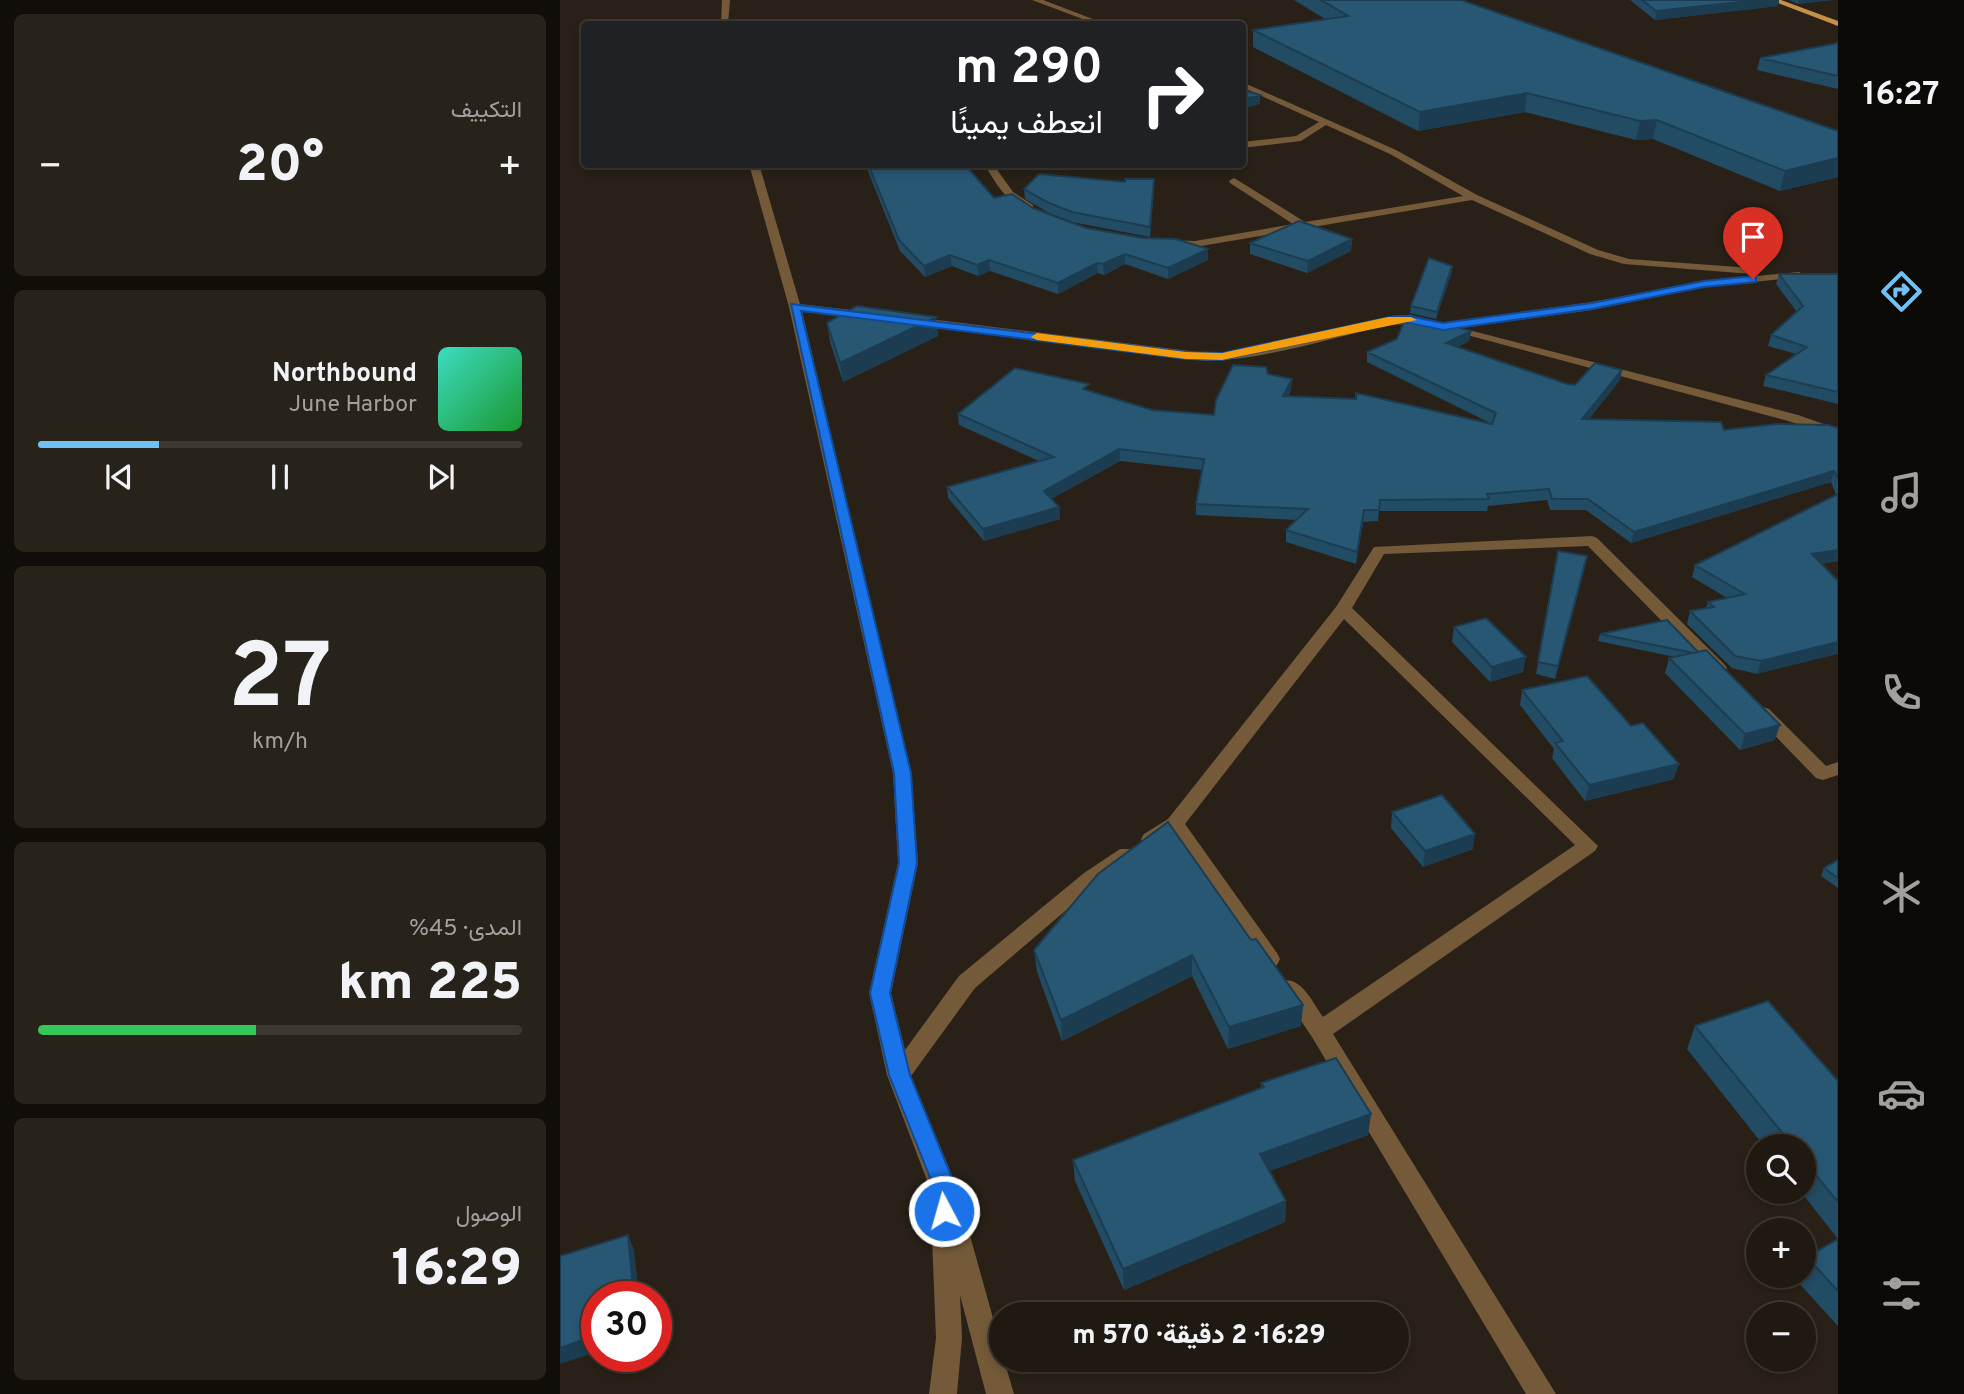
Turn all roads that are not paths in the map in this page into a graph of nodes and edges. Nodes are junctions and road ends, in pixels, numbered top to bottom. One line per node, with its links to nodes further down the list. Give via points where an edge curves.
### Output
1 (726, 0): 4 (street)
2 (1037, 0): 5 (street)
3 (1774, 0): 6 (main road)
4 (725, 21)
5 (1094, 21)
6 (1838, 24)
7 (1246, 85): 8 (street)
8 (1325, 122): 9 (street, via 1285,143); 13 (street, via 1393,152)
9 (1246, 145)
10 (755, 168): 17 (street)
11 (991, 168): 14 (street, via 1009,194)
12 (1234, 181): 15 (street)
13 (1473, 197): 15 (street); 20 (street, via 1615,259 1808,275 1704,284 1592,306)
14 (1039, 214)
15 (1303, 226): 16 (street, via 1195,244)
16 (1157, 243)
17 (795, 307): 18 (street); 28 (street, via 902,773 908,863 880,993)
18 (876, 317)
19 (903, 320): 20 (street, via 1206,357 1236,356 1395,320)
20 (1443, 327): 21 (street)
21 (1838, 433)
22 (1343, 609): 23 (street, via 1379,550 1592,541); 26 (street); 27 (street, via 1588,846)
23 (1727, 677)
24 (1746, 696): 25 (street, via 1823,774)
25 (1838, 768)
26 (1175, 824): 27 (street); 28 (street, via 1091,878 967,982)
27 (1320, 1031): 32 (street)
28 (899, 1075): 29 (street)
29 (944, 1185): 30 (street, via 949,1338); 31 (street)
30 (943, 1394)
31 (1000, 1394)
32 (1542, 1394)

